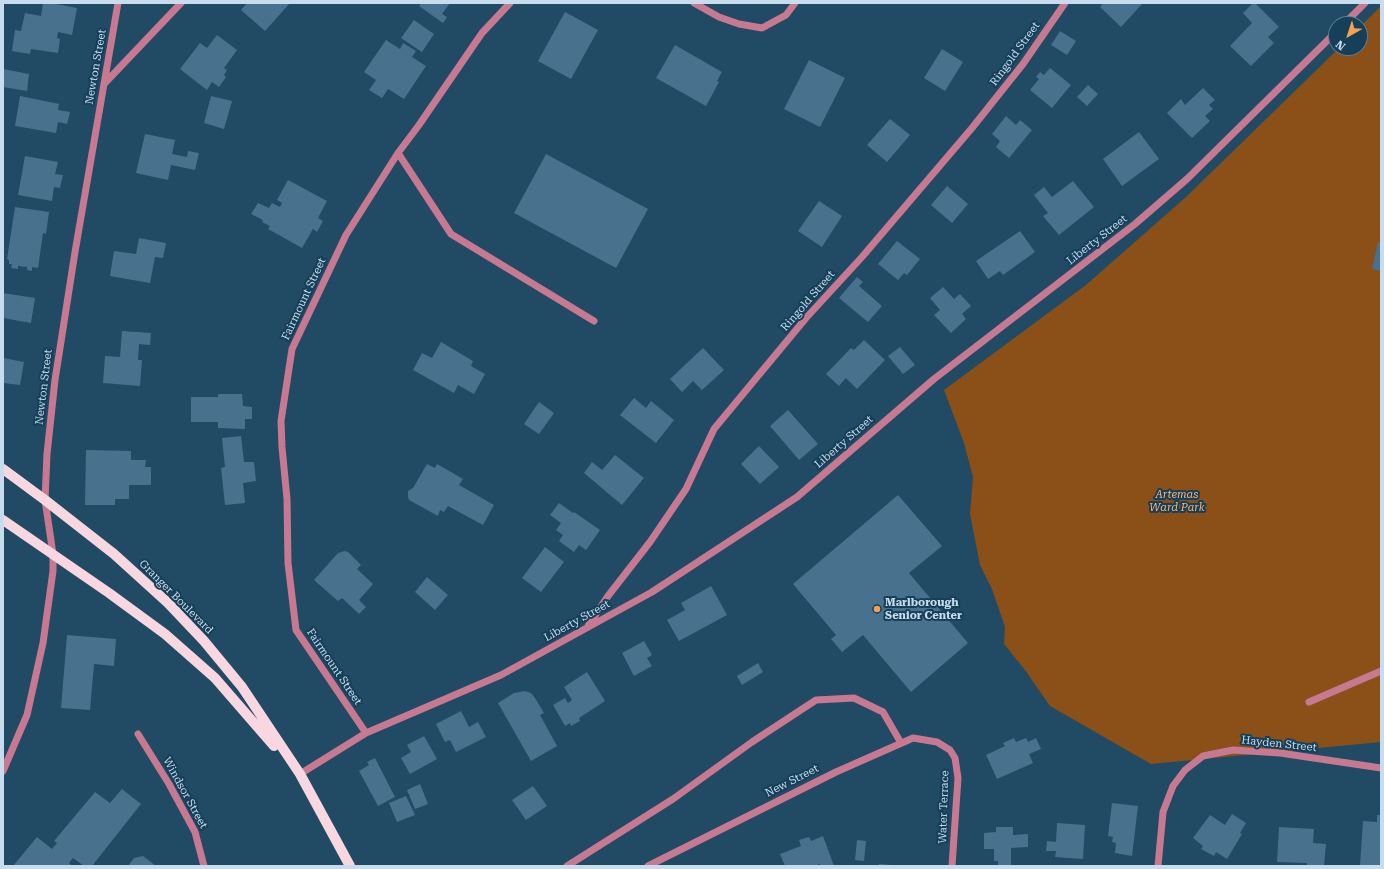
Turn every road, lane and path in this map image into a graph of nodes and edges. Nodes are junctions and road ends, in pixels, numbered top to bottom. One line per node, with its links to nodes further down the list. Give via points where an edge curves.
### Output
1 (118, 3): 10 (street, Newton Street)
2 (181, 3): 10 (street)
3 (510, 3): 11 (street, Fairmount Street, via 482,33)
4 (694, 3): 5 (street, via 719,17 762,28 786,15)
5 (795, 3)
6 (1065, 3): 17 (street, Ringold Street, via 1024,64 972,128 806,318 714,429 686,489)
7 (1365, 3): 8 (street)
8 (1352, 16)
9 (1328, 40): 17 (street, Liberty Street, via 1187,179 1135,224 934,379 797,497 652,592)
10 (104, 84): 14 (street, Newton Street, via 55,380)
11 (398, 153): 12 (street, via 451,234); 20 (street, Fairmount Street, via 346,235 292,349 281,421 288,563 296,630)
12 (594, 321)
13 (3, 468): 14 (main road, Granger Boulevard)
14 (45, 500): 16 (street, Newton Street); 26 (main road, Granger Boulevard, via 114,554 199,636 242,687)
15 (3, 520): 16 (main road, Granger Boulevard)
16 (53, 554): 25 (street, Newton Street, via 43,643 27,715); 26 (main road, Granger Boulevard, via 138,613 190,655 215,678)
17 (586, 628): 20 (street, Liberty Street, via 501,676)
18 (1381, 671): 19 (street)
19 (1309, 702)
20 (366, 733): 26 (street, Liberty Street)
21 (138, 734): 27 (street, Windsor Street, via 195,832)
22 (901, 743): 23 (street, New Street, via 913,738 938,742); 29 (street, via 883,712 854,698 816,700 673,799); 30 (street, New Street, via 836,772)
23 (950, 750): 31 (street, Water Terrace, via 955,758 958,778)
24 (1381, 768): 32 (street, Hayden Street, via 1280,753 1234,750 1203,756 1185,770 1173,786 1163,812)
25 (3, 771)
26 (300, 774): 28 (main road, Granger Boulevard)
27 (204, 866)
28 (350, 866)
29 (567, 866)
30 (648, 866)
31 (952, 866)
32 (1158, 866)

